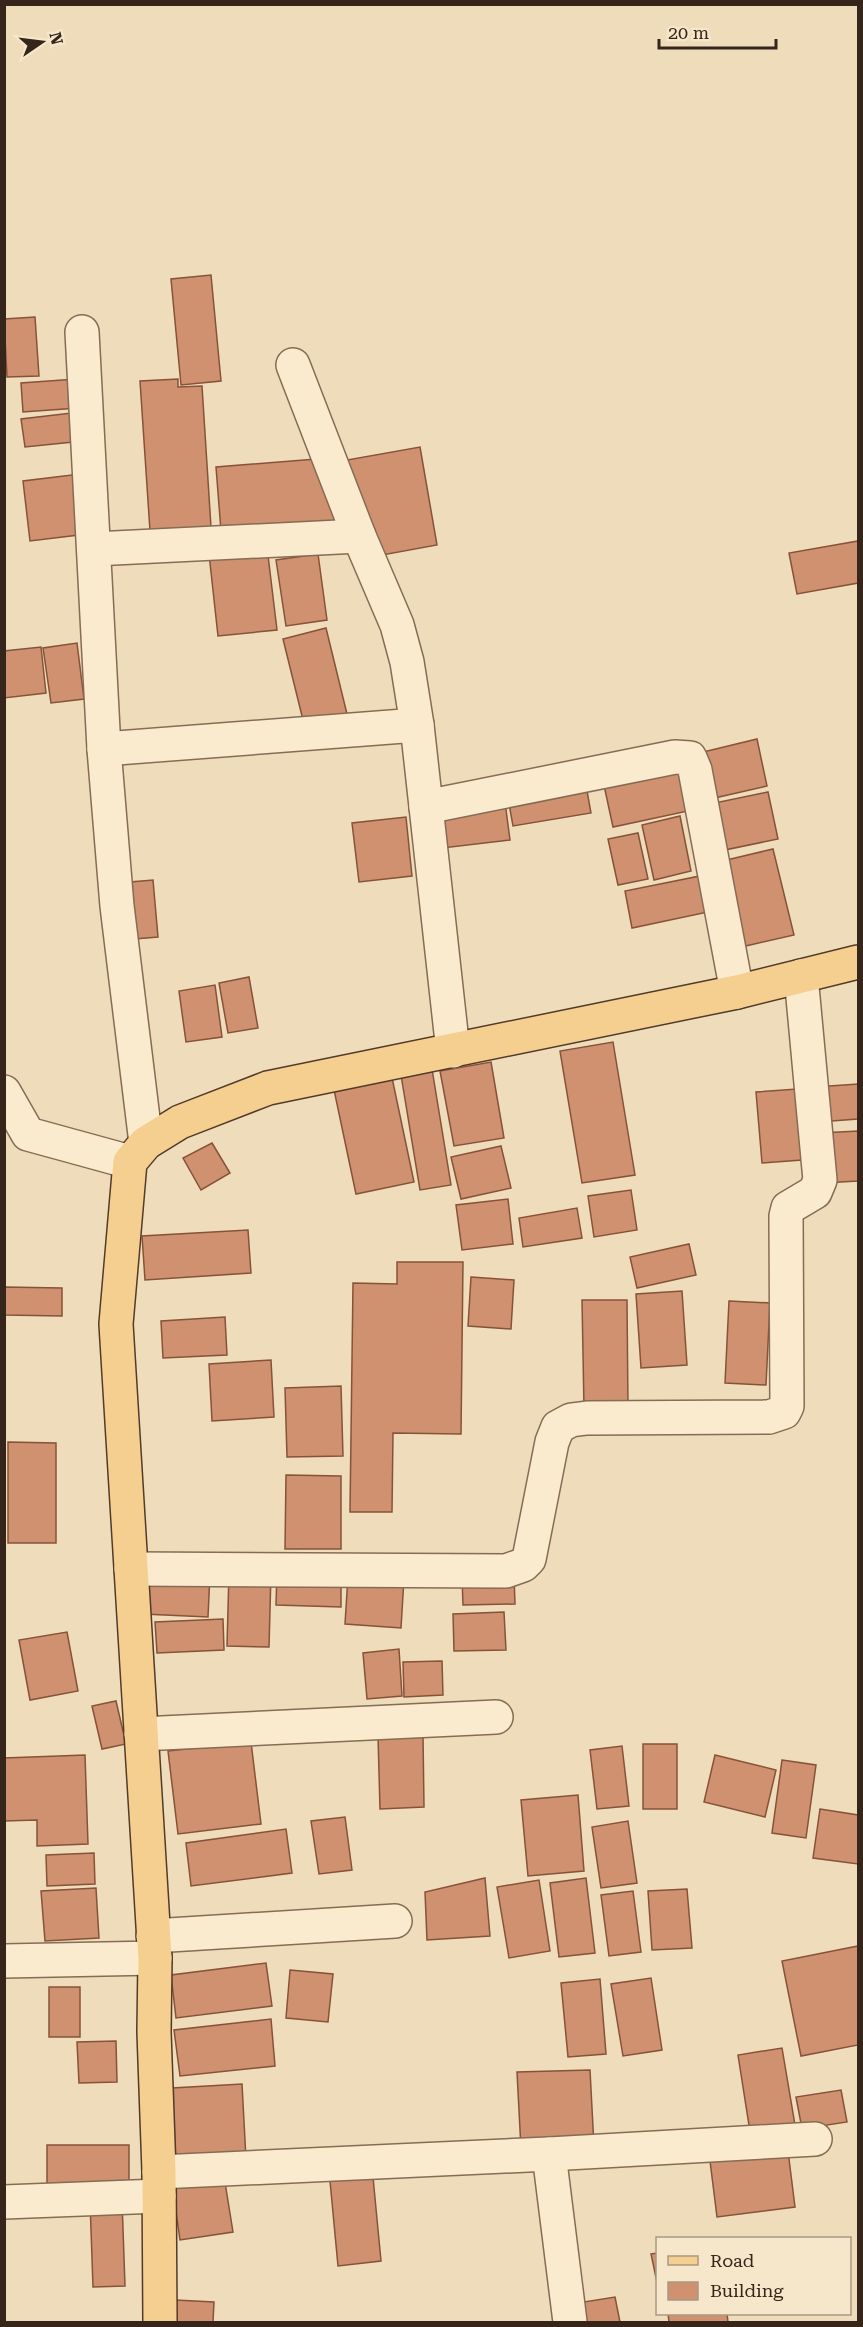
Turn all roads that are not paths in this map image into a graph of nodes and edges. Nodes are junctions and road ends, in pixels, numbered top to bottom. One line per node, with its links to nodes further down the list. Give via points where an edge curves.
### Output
1 (82, 332): 4 (street)
2 (293, 365): 3 (street)
3 (359, 536): 4 (street); 5 (street, via 397,625 413,689)
4 (94, 549): 6 (street)
5 (417, 725): 6 (street); 7 (street)
6 (104, 749): 14 (street)
7 (426, 807): 10 (street, via 675,757 690,758); 11 (street)
8 (858, 962): 9 (main road)
9 (801, 976): 10 (main road); 15 (street, via 820,1179 815,1192 788,1208 786,1216 784,1412 769,1416 586,1418 558,1427 529,1560 506,1571)
10 (737, 992): 11 (main road)
11 (453, 1051): 14 (main road, via 268,1088 180,1122)
12 (4, 1092): 13 (street)
13 (16, 1135): 14 (street)
14 (138, 1152): 15 (main road, via 116,1324)
15 (131, 1569): 17 (main road)
16 (496, 1717): 17 (street)
17 (141, 1734): 19 (main road)
18 (395, 1921): 19 (street)
19 (154, 1947): 20 (street); 23 (main road)
20 (4, 1961)
21 (815, 2139): 22 (street)
22 (549, 2154): 23 (street); 26 (street)
23 (159, 2184): 24 (street); 25 (main road)
24 (4, 2202)
25 (160, 2322)
26 (570, 2322)

